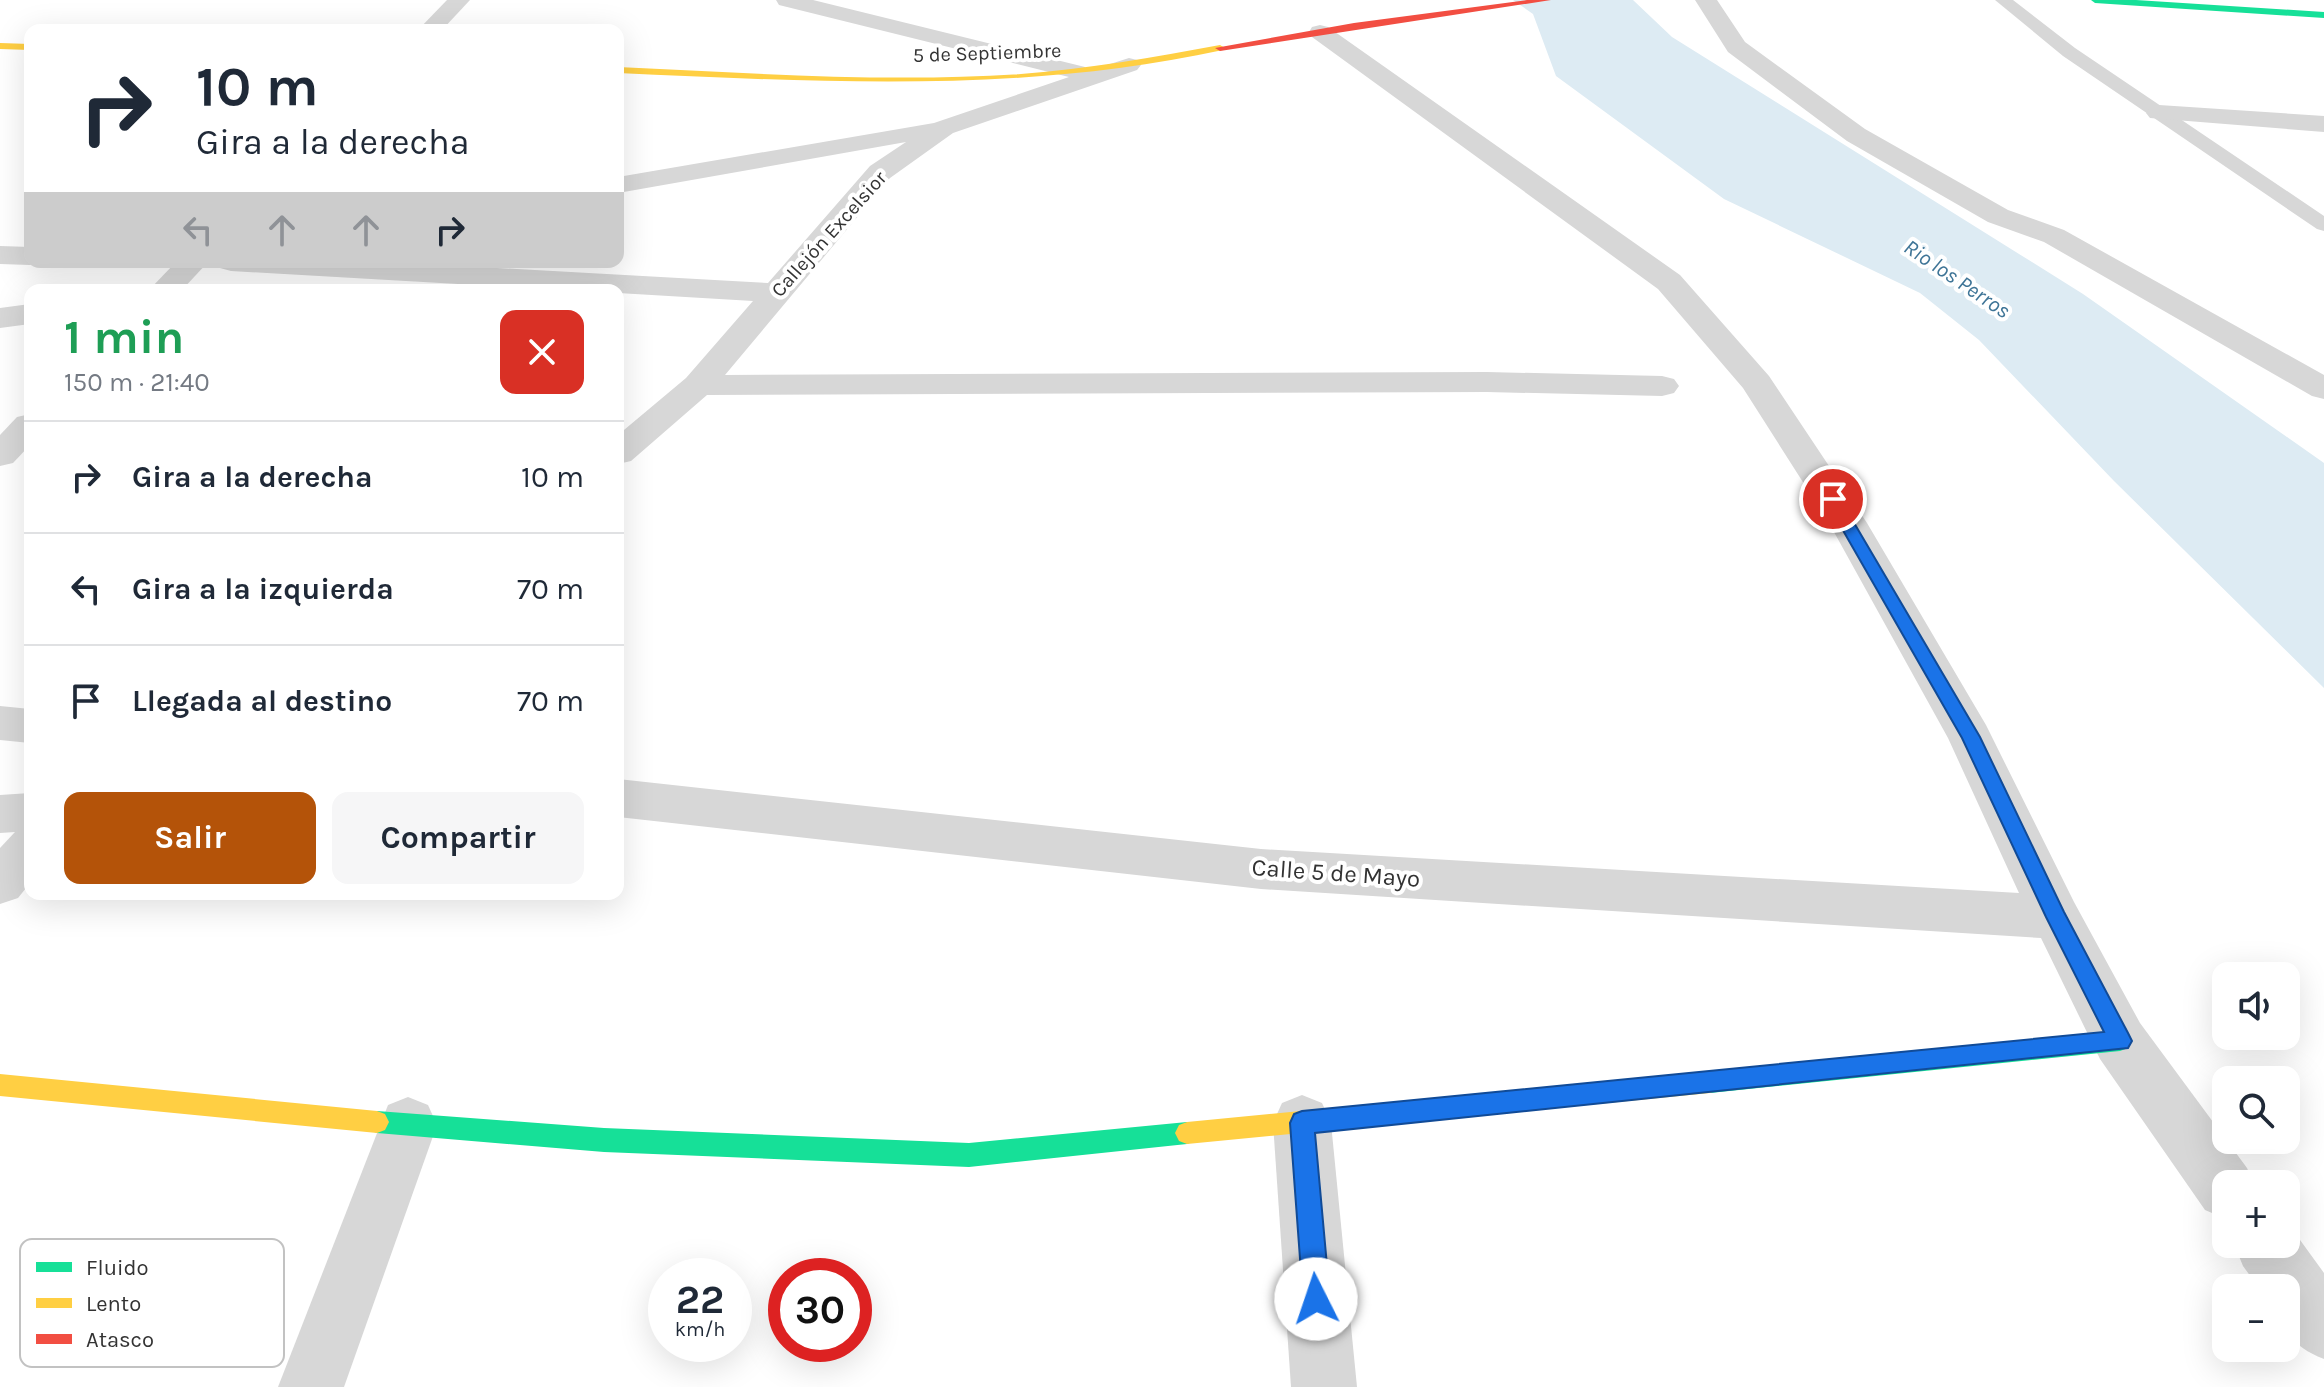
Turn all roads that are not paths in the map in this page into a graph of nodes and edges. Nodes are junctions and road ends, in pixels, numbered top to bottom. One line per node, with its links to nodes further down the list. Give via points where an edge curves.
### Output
1 (459, 0): 8 (street)
2 (787, 0): 14 (street)
3 (1547, 0): 9 (street, 5 de Septiembre)
4 (1706, 0): 32 (street, via 1736,47 1856,135 1998,216 2054,236)
5 (2003, 0): 15 (lane)
6 (2095, 0): 7 (street)
7 (2324, 15)
8 (435, 24)
9 (1337, 29): 12 (street, 5 de Septiembre); 43 (street, via 1669,282 1757,383 1848,523 1970,737)
10 (0, 46): 11 (street)
11 (24, 47)
12 (1129, 65): 14 (street, 5 de Septiembre); 17 (street, Callejón Excelsior)
13 (624, 70): 14 (street, 5 de Septiembre, via 854,79)
14 (1077, 72)
15 (2159, 113): 16 (street); 19 (lane)
16 (2324, 124)
17 (944, 128): 18 (street); 27 (street, Callejón Excelsior, via 880,172)
18 (624, 184)
19 (2324, 225)
20 (0, 255): 21 (street)
21 (24, 256)
22 (187, 268): 24 (street)
23 (336, 268): 25 (street)
24 (171, 284)
25 (617, 284)
26 (624, 284): 27 (street)
27 (775, 293): 30 (street, Callejón Excelsior)
28 (24, 315): 29 (street)
29 (0, 318)
30 (698, 385): 31 (street); 34 (street, Callejón Excelsior)
31 (1662, 386)
32 (2324, 389)
33 (24, 431): 35 (street)
34 (624, 444)
35 (0, 455)
36 (0, 723): 37 (street)
37 (24, 725)
38 (624, 799): 43 (street, Calle 5 de Mayo, via 1261,869)
39 (24, 812): 40 (street)
40 (0, 814)
41 (24, 854): 42 (street)
42 (0, 883)
43 (2056, 917): 44 (street)
44 (2120, 1041): 46 (street); 48 (street)
45 (0, 1085): 47 (street)
46 (1302, 1123): 47 (street, via 969,1155 604,1140); 52 (street)
47 (408, 1125): 51 (street)
48 (2212, 1170)
49 (2275, 1258): 50 (street)
50 (2324, 1327)
51 (311, 1387)
52 (1324, 1387)

